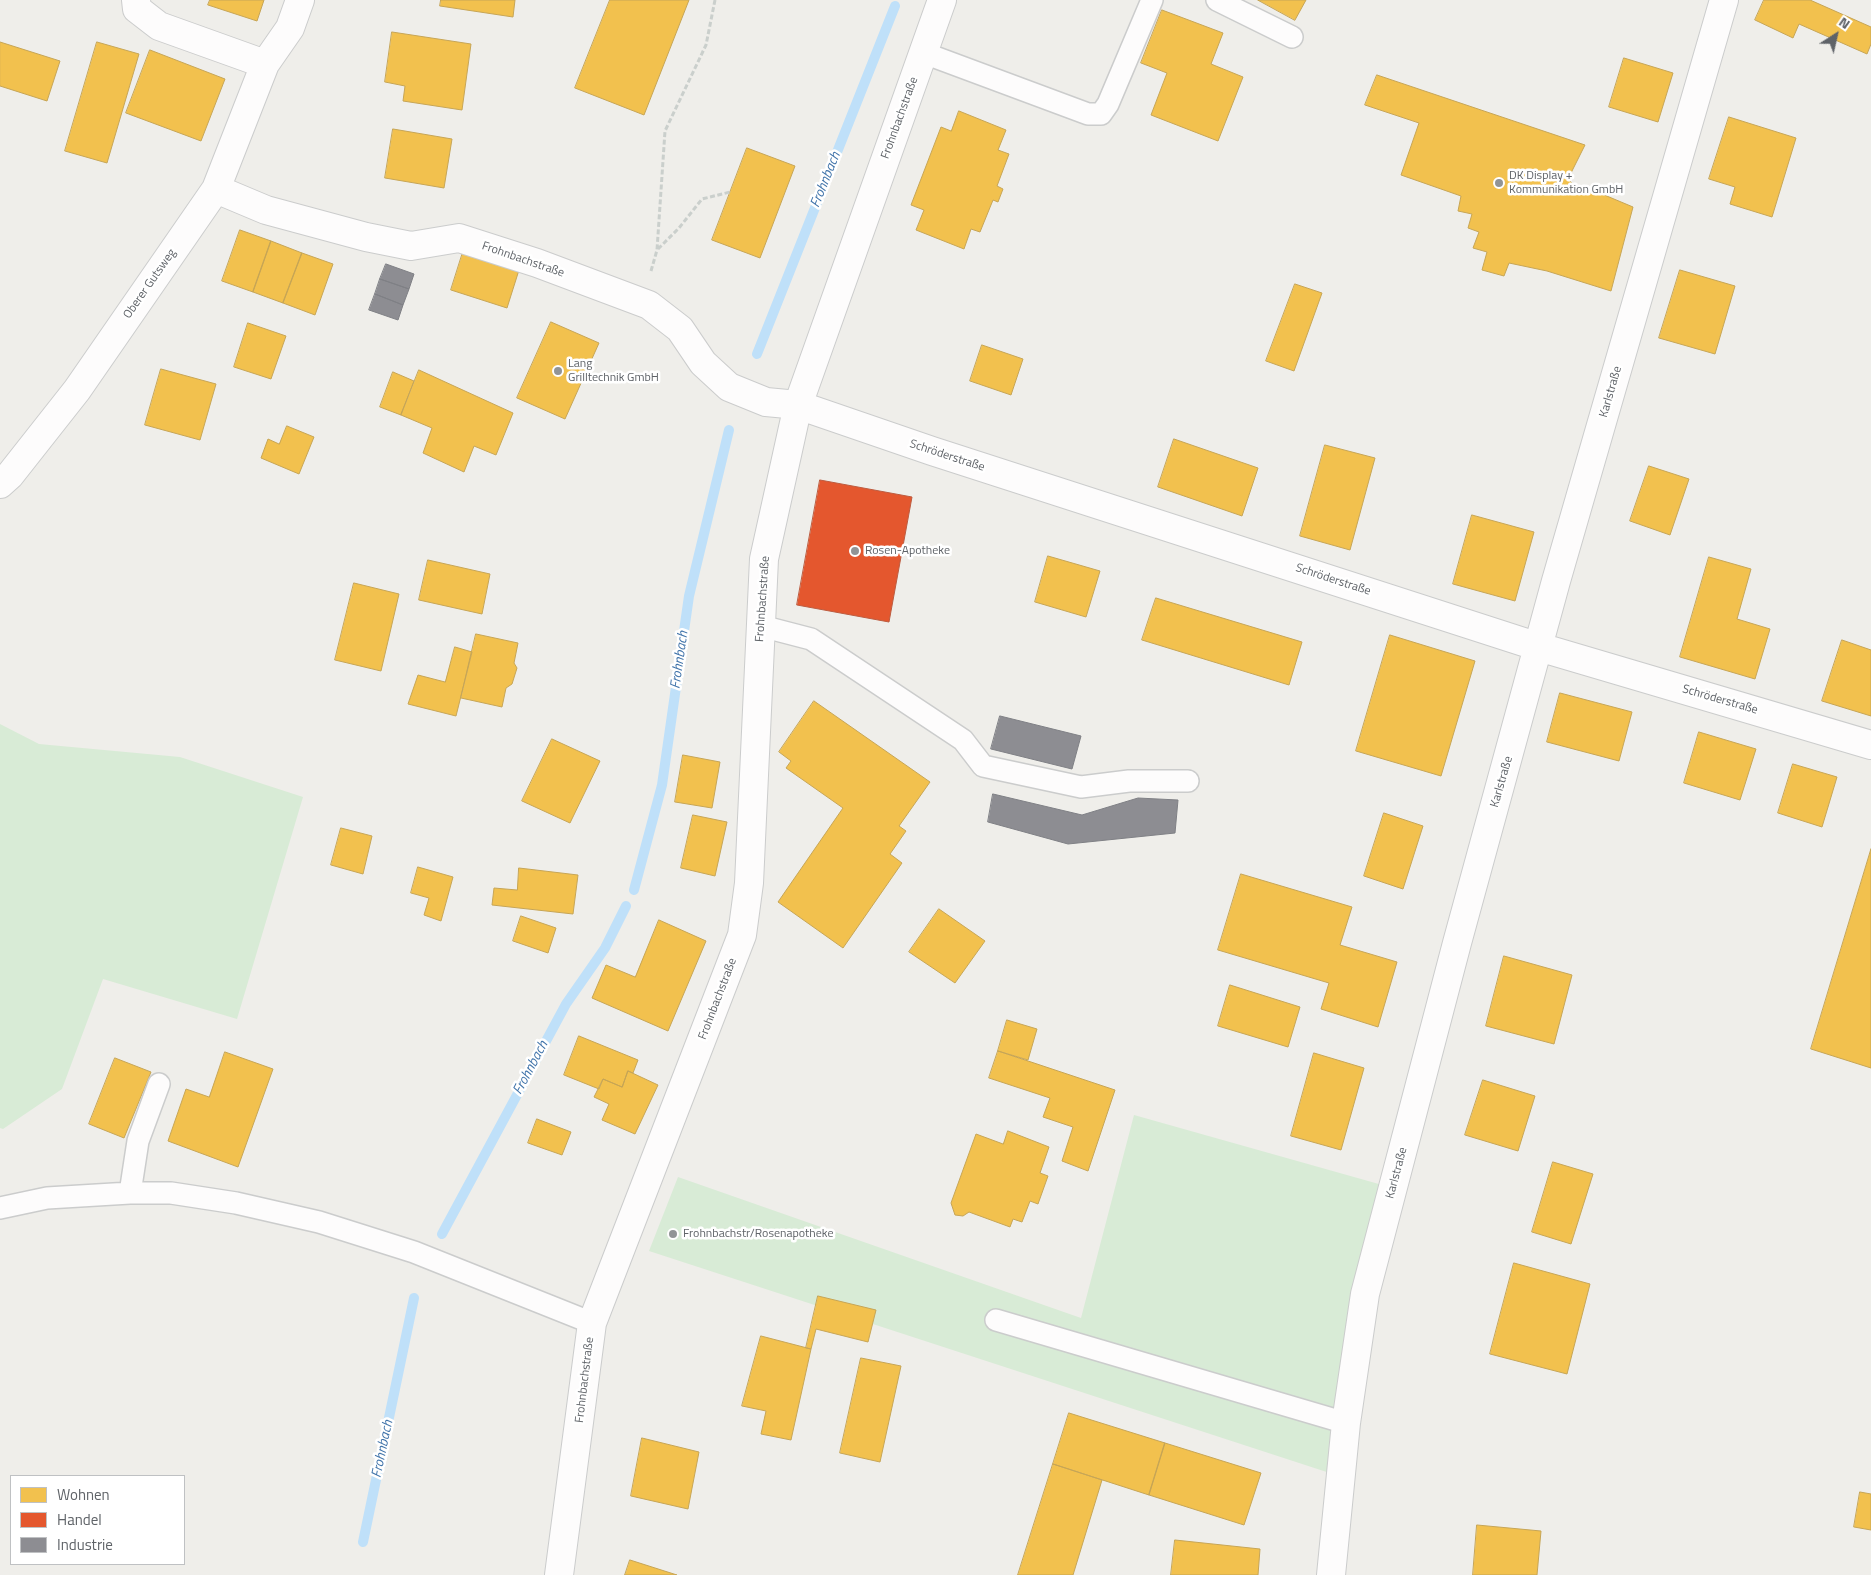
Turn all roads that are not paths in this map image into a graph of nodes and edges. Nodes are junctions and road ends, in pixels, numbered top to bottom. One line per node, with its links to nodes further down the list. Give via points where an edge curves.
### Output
1 (136, 0): 9 (street, via 137,9 160,26)
2 (300, 0): 9 (street, Oberer Gutsweg, via 290,28)
3 (942, 0): 8 (street, Frohnbachstraße)
4 (1152, 0): 8 (lane, via 1101,114 1088,114)
5 (1217, 0): 7 (lane)
6 (1724, 0): 14 (street, Karlstraße, via 1574,518)
7 (1292, 37)
8 (924, 53): 11 (street, Frohnbachstraße)
9 (265, 64): 10 (street, Oberer Gutsweg)
10 (216, 189): 11 (street, Frohnbachstraße, via 266,210 366,237 411,246 459,238 537,263 649,305 680,328 703,363 729,387 766,402); 12 (street, Oberer Gutsweg, via 77,390)
11 (798, 406): 13 (street, Frohnbachstraße, via 764,559); 14 (street, Schröderstraße)
12 (0, 484)
13 (761, 626): 16 (lane, via 811,639 963,740 983,766 1081,787 1129,781); 21 (street, Frohnbachstraße, via 749,884 742,935)
14 (1540, 647): 15 (street, Schröderstraße); 22 (street, Karlstraße, via 1457,943 1365,1294)
15 (1871, 746)
16 (1188, 781)
17 (159, 1084): 18 (lane, via 138,1141)
18 (130, 1193): 19 (lane, via 47,1198); 21 (lane, via 171,1193 236,1203 319,1222 414,1252)
19 (0, 1208)
20 (996, 1320): 22 (lane)
21 (592, 1323): 23 (street, Frohnbachstraße)
22 (1346, 1423): 24 (street, Karlstraße)
23 (559, 1575)
24 (1331, 1575)

